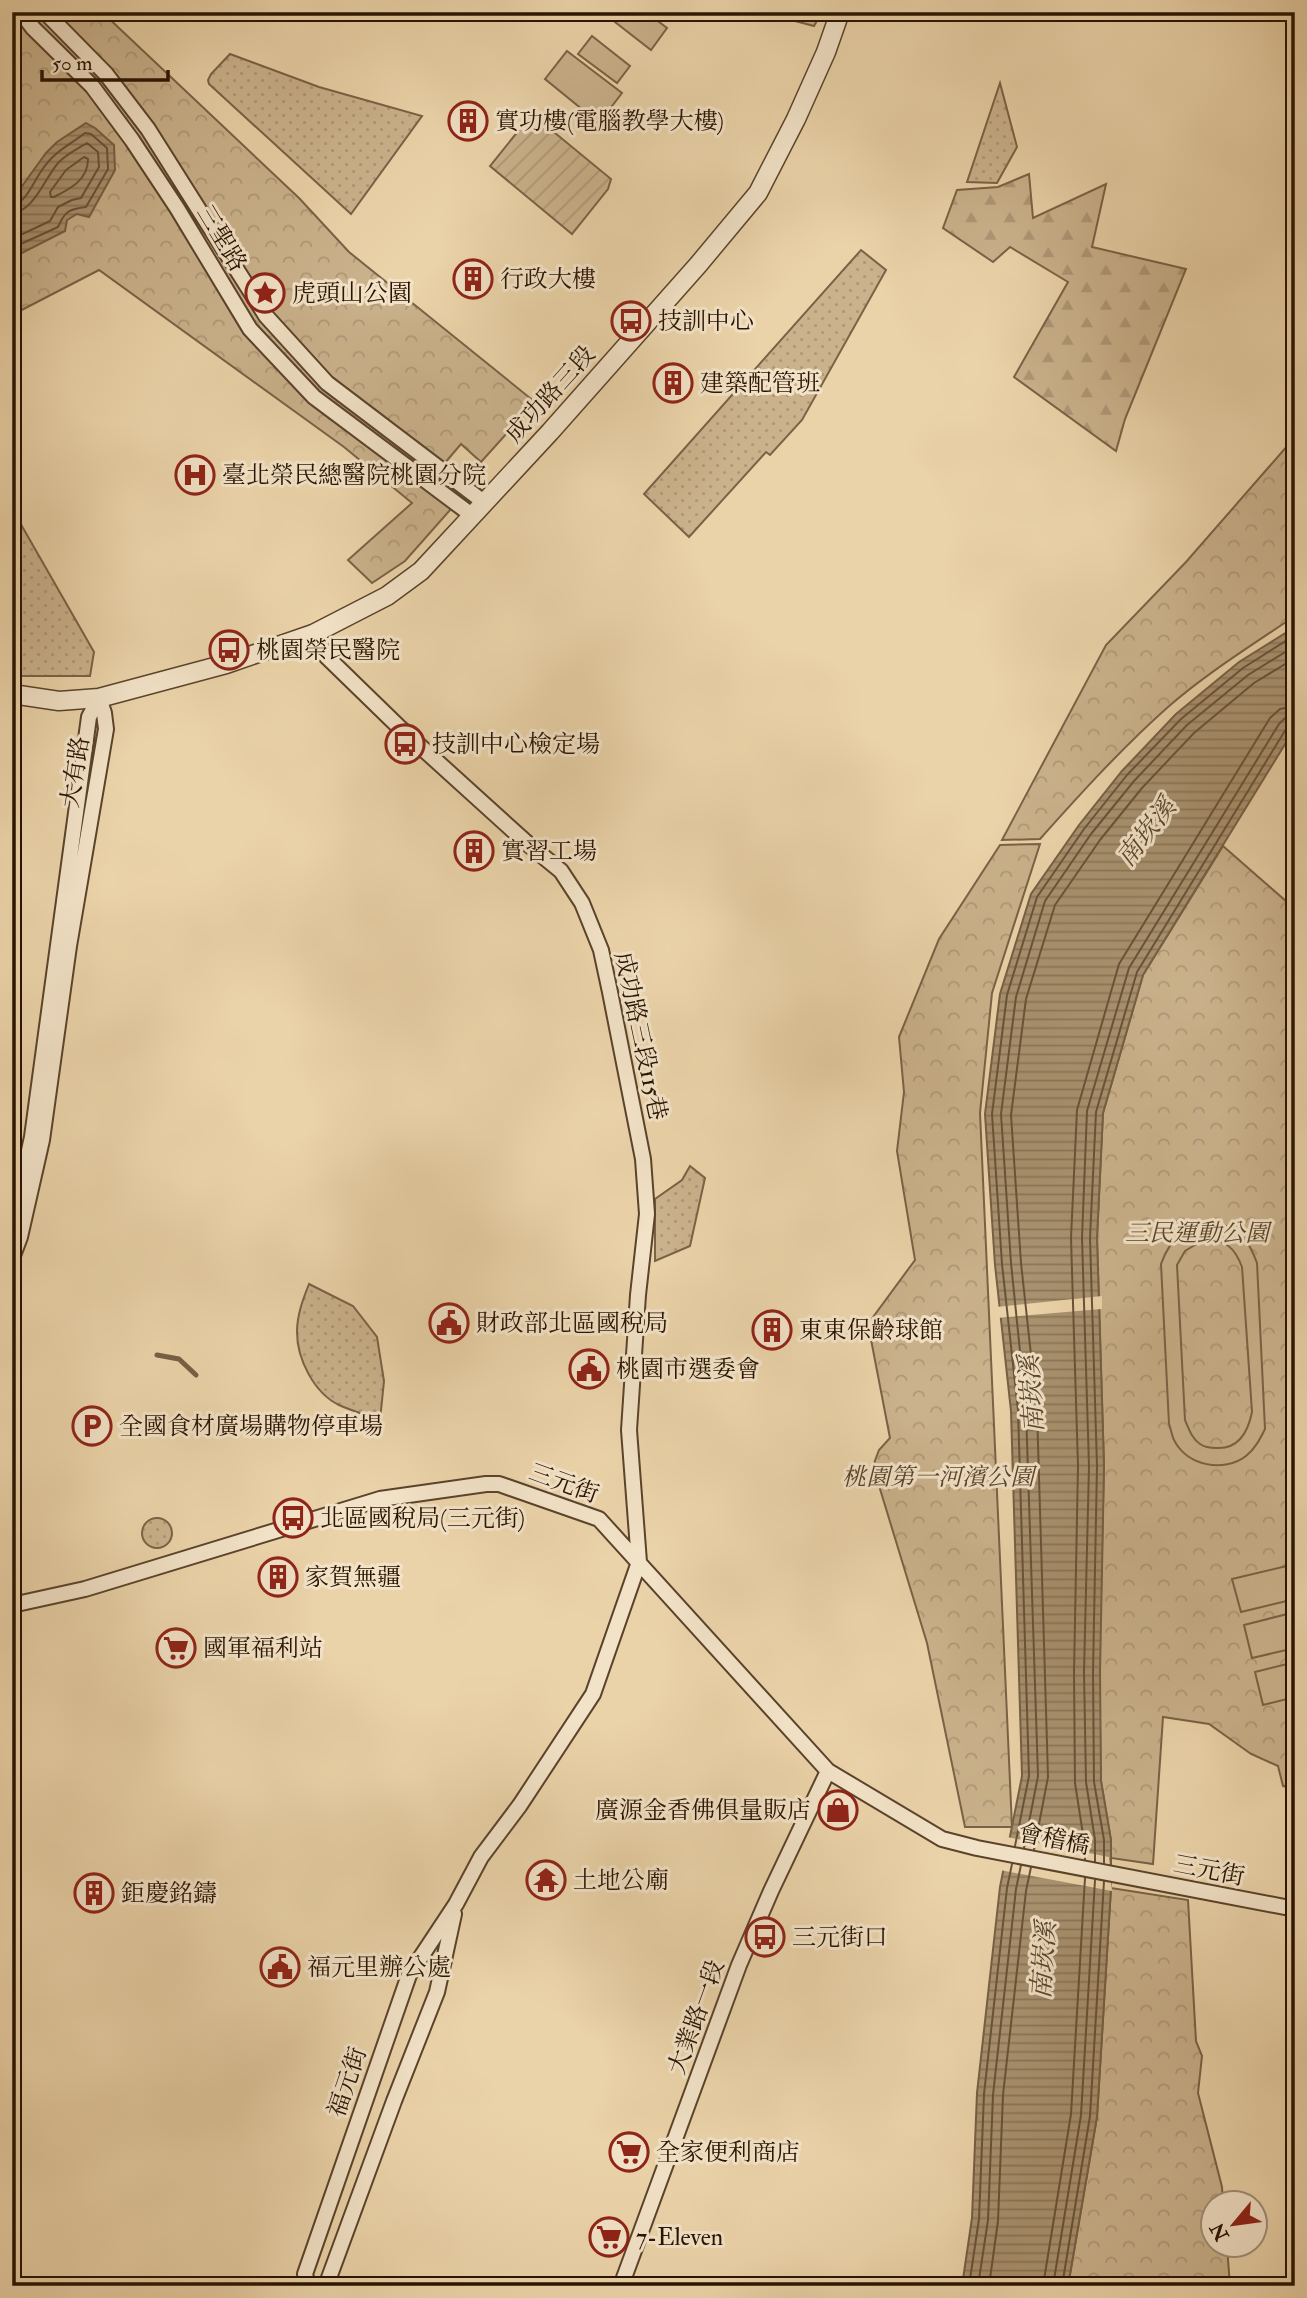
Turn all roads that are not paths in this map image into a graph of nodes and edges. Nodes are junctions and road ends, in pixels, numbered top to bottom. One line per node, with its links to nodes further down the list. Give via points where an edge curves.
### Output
1 (21, 12): 4 (street, 三聖路, via 92,86 132,141 250,329 314,397)
2 (45, 12): 4 (street, 三聖路, via 106,74 148,129 266,316 327,383)
3 (840, 12): 4 (street, 成功路三段, via 796,119 758,193)
4 (479, 509): 5 (street, 成功路三段, via 421,571 387,596)
5 (313, 634): 7 (street, 成功路三段, via 226,664); 10 (street, 成功路三段115巷, via 327,657 400,728 561,871 582,903 601,950 643,1159 647,1214 629,1430)
6 (12, 694): 7 (street, 成功路三段, via 59,701)
7 (99, 698): 8 (street, 大有路, via 89,717 32,1137); 9 (street, 大有路, via 106,729 42,1140)
8 (12, 1227)
9 (12, 1258)
10 (639, 1562): 11 (street, 三元街, via 598,1519 499,1484 486,1484 380,1499 85,1589); 12 (street, 三元街); 15 (street, 福元街, via 593,1694 481,1857)
11 (12, 1605)
12 (828, 1771): 13 (street, 三元街, via 942,1839); 19 (street, 大業路一段, via 739,1965)
13 (986, 1850): 14 (street, 會稽橋)
14 (1114, 1874): 16 (street, 三元街)
15 (456, 1903): 17 (street, 福元街, via 409,1975 304,2274); 18 (street, 福元街, via 437,1992)
16 (1295, 1909)
17 (308, 2286)
18 (326, 2286)
19 (621, 2286)

